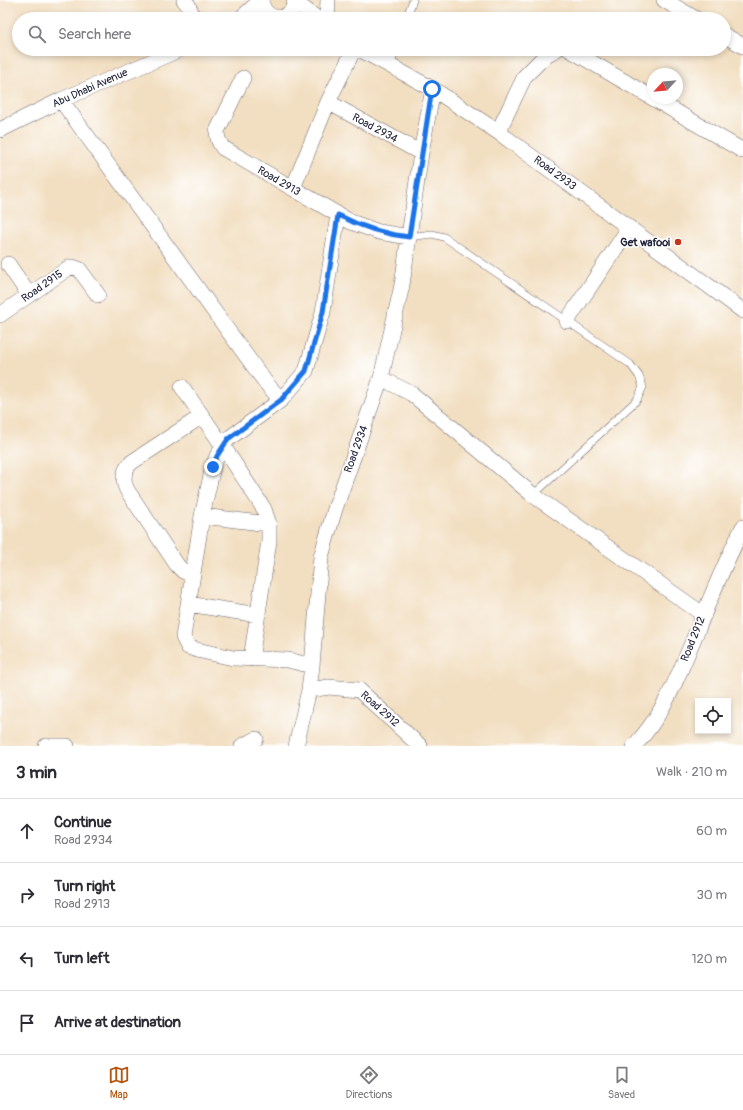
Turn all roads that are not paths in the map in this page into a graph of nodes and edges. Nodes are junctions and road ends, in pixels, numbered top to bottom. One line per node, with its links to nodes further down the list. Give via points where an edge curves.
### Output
1 (184, 0): 7 (street)
2 (261, 0): 8 (street); 9 (street)
3 (328, 0): 12 (street)
4 (413, 0): 13 (lane)
5 (664, 0): 14 (street)
6 (295, 1): 10 (street); 11 (street)
7 (191, 12)
8 (248, 12)
9 (266, 12)
10 (291, 12)
11 (309, 12)
12 (327, 12)
13 (409, 12)
14 (684, 12)
15 (731, 39): 16 (street)
16 (743, 46)
17 (164, 56): 26 (street, Abu Dhabi Avenue)
18 (351, 56): 27 (street)
19 (372, 56): 23 (street, Road 2933)
20 (394, 56): 23 (lane)
21 (544, 56): 29 (street, via 525,76)
22 (581, 56): 30 (street)
23 (390, 66): 25 (street, Road 2933)
24 (243, 78): 32 (street, Road 2913, via 219,125 219,143 223,148)
25 (432, 89): 29 (street, Road 2933); 31 (street, Road 2934)
26 (61, 100): 28 (street, Abu Dhabi Avenue); 44 (street, via 266,383)
27 (328, 102): 31 (street, Road 2934); 32 (street)
28 (0, 130)
29 (498, 132): 34 (street, Road 2933)
30 (743, 151)
31 (421, 153): 35 (street, Road 2934)
32 (293, 188): 33 (street, Road 2913)
33 (338, 215): 35 (street, Road 2913, via 365,228); 44 (street, via 323,312 306,371)
34 (630, 228): 39 (street, Road 2933); 41 (street)
35 (409, 237): 41 (lane, via 432,234 444,236); 42 (street, Road 2934, via 402,285)
36 (8, 264): 37 (street)
37 (29, 295): 38 (street, Road 2915, via 66,269 73,267 79,269); 40 (street, Road 2915)
38 (98, 295)
39 (743, 311)
40 (0, 315)
41 (567, 320): 47 (lane, via 630,364 643,387 637,400)
42 (381, 378): 47 (street, via 412,394); 56 (street, Road 2934, via 321,557)
43 (182, 387): 45 (street)
44 (281, 400): 46 (street, via 235,433)
45 (202, 416): 46 (street); 51 (street, via 132,462 125,470 124,481 127,490 172,557 183,571)
46 (223, 446): 48 (street, via 213,467); 49 (street, via 260,502)
47 (533, 495): 54 (street)
48 (202, 516): 49 (street); 51 (street)
49 (269, 524): 53 (street, via 269,541)
50 (743, 527): 54 (street, Road 2912)
51 (193, 575): 52 (street)
52 (188, 604): 53 (street); 55 (street, via 183,637 188,647 233,658)
53 (258, 615): 55 (street)
54 (704, 615): 62 (street, Road 2912, via 674,686)
55 (251, 659): 56 (street, via 288,660)
56 (312, 666): 57 (street, Road 2934)
57 (309, 690): 60 (street, Road 2934); 61 (street, Road 2912, via 330,687 359,690)
58 (46, 746): 59 (street)
59 (66, 746)
60 (296, 746)
61 (420, 746)
62 (634, 746)

